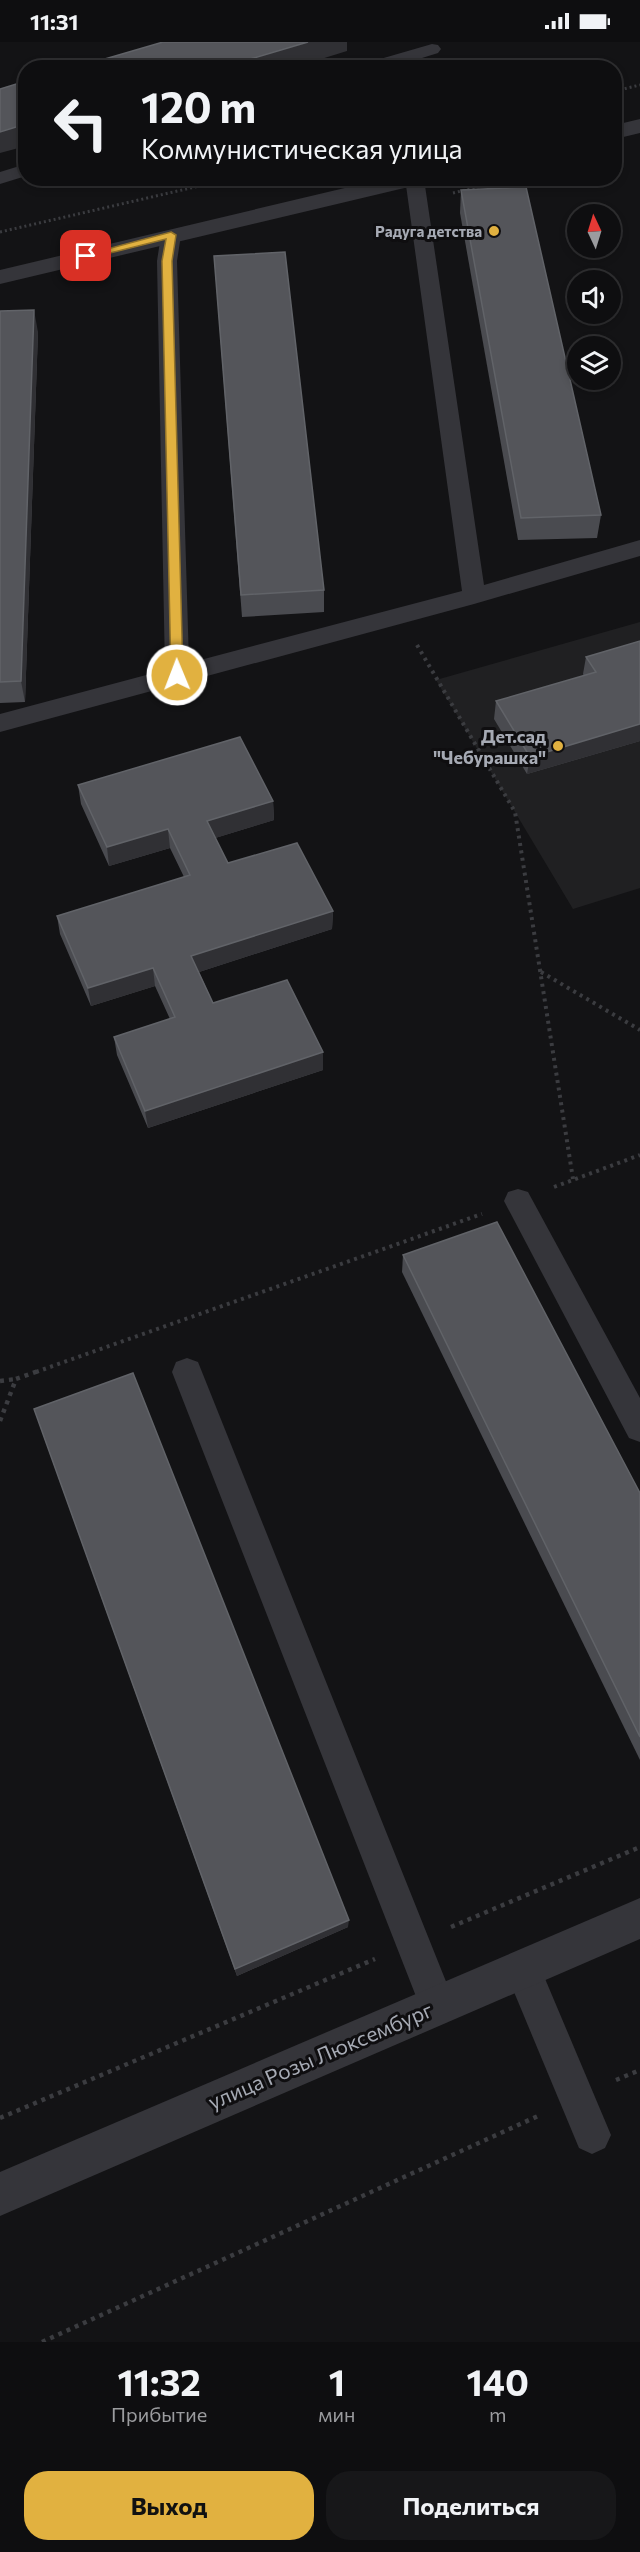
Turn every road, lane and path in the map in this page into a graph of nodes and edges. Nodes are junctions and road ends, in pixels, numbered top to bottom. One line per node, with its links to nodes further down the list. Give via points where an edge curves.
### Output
1 (453, 42): 2 (lane)
2 (428, 45): 3 (lane)
3 (390, 60)
4 (640, 85): 5 (path)
5 (622, 89)
6 (640, 126): 7 (street)
7 (622, 130)
8 (18, 172): 9 (lane)
9 (0, 178)
10 (199, 186): 13 (path)
11 (385, 186): 14 (street)
12 (417, 186): 17 (lane)
13 (0, 232)
14 (171, 235): 15 (street); 19 (lane, via 167,261)
15 (0, 277)
16 (640, 548): 17 (lane)
17 (474, 596): 18 (lane)
18 (400, 616): 19 (lane); 21 (path, via 515,812)
19 (177, 675): 20 (lane)
20 (0, 723)
21 (540, 971): 22 (path); 24 (path)
22 (640, 1030)
23 (640, 1155): 24 (path)
24 (573, 1179): 25 (path)
25 (518, 1201): 27 (path); 30 (lane)
26 (187, 1372): 33 (lane)
27 (16, 1379): 28 (path); 29 (path)
28 (0, 1381)
29 (0, 1421)
30 (640, 1428)
31 (640, 1846): 33 (path)
32 (640, 1918): 34 (street, улица Розы Люксембург)
33 (413, 1943): 35 (lane); 38 (path)
34 (522, 1968): 35 (street, улица Розы Люксембург); 37 (lane)
35 (437, 2004): 40 (street, улица Розы Люксембург)
36 (640, 2070): 37 (path)
37 (577, 2098): 39 (lane); 41 (path)
38 (0, 2118)
39 (592, 2135)
40 (0, 2194)
41 (42, 2342)

